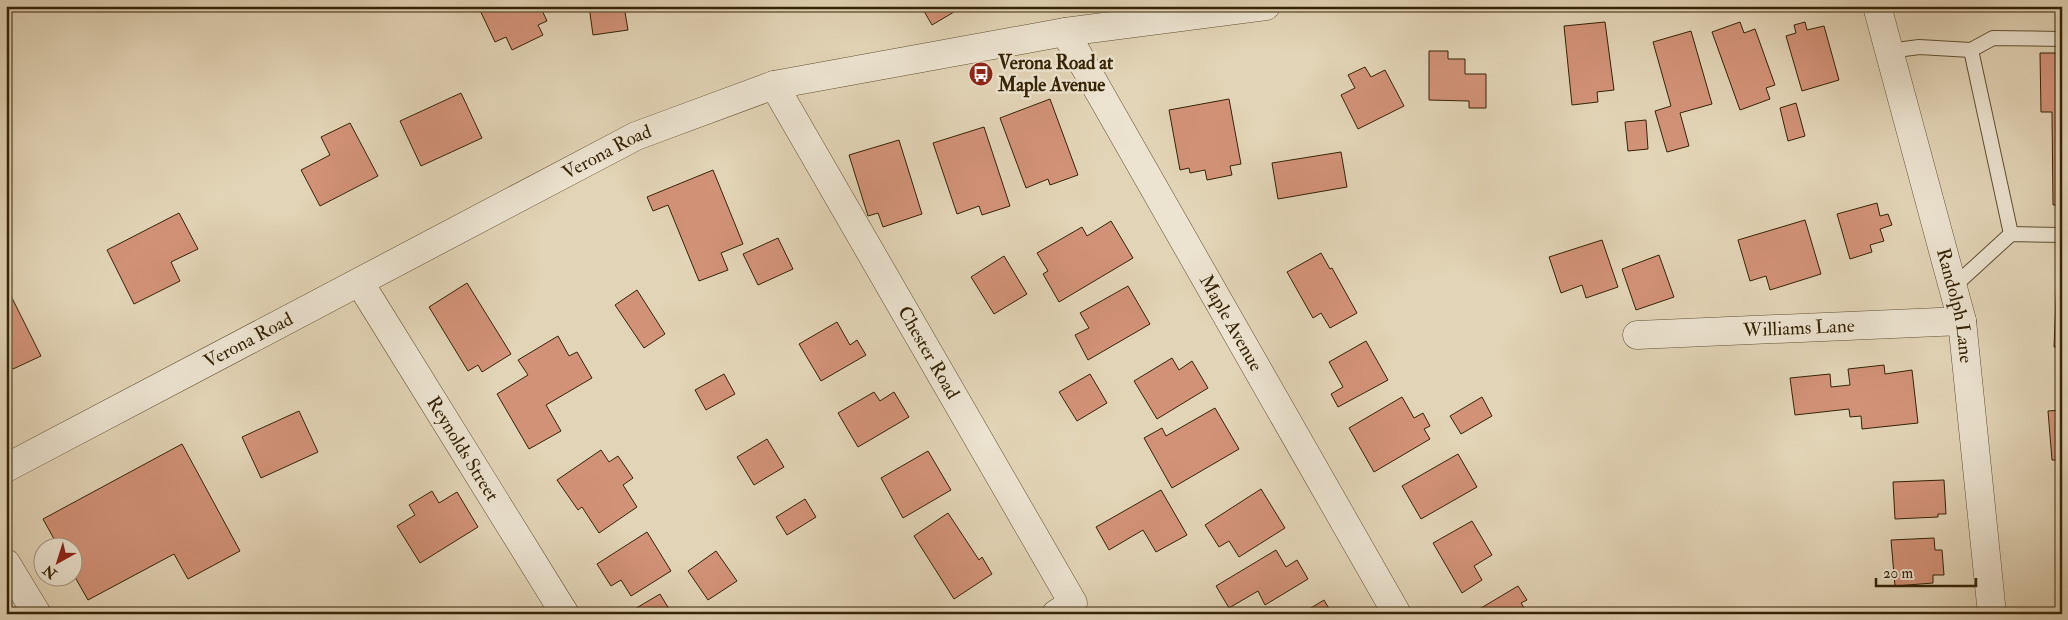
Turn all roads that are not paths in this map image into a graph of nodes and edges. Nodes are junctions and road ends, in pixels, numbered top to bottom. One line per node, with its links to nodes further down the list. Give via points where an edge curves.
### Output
1 (1266, 6): 3 (street, Verona Road)
2 (1877, 6): 6 (street, Randolph Lane)
3 (1065, 32): 7 (street, Verona Road); 19 (street, Maple Avenue)
4 (2062, 39): 5 (lane, via 1993,38)
5 (1971, 50): 6 (lane, via 1919,47); 8 (lane)
6 (1889, 51): 11 (street, Randolph Lane)
7 (774, 85): 10 (street, Verona Road, via 636,136); 18 (street, Chester Road, via 1073,603)
8 (2011, 234): 9 (lane); 11 (lane)
9 (2062, 235)
10 (360, 283): 14 (street, Verona Road); 17 (street, Reynolds Street)
11 (1953, 287): 12 (street, Randolph Lane)
12 (1962, 321): 13 (street, Williams Lane); 20 (street, Randolph Lane)
13 (1637, 335)
14 (6, 468)
15 (6, 563): 16 (street)
16 (36, 613)
17 (565, 614)
18 (1056, 614)
19 (1397, 614)
20 (1992, 614)

